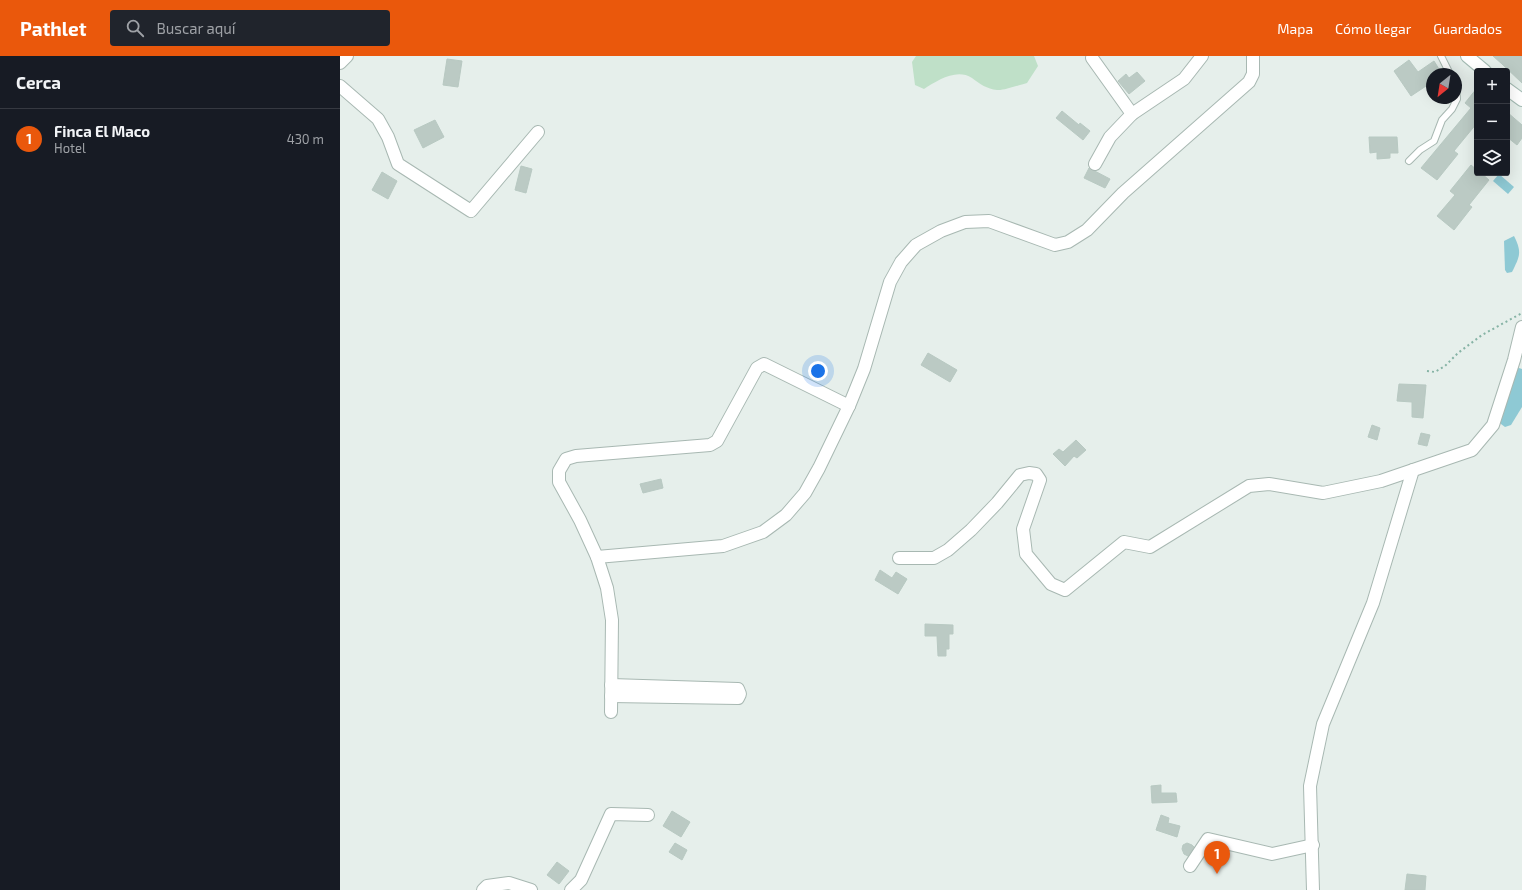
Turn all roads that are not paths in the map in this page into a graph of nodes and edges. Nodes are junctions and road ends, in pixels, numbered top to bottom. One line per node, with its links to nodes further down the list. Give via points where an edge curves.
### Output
1 (347, 56): 7 (street)
2 (1202, 56): 14 (street, via 1184,79)
3 (1253, 56): 20 (street, via 1253,74 1248,82 1124,193 1087,230 1068,242 1055,244 989,220 965,222 941,231 916,245 901,262 890,282 864,369)
4 (1441, 56): 8 (lane)
5 (1467, 56): 9 (street)
6 (1092, 58): 14 (street)
7 (340, 63)
8 (1447, 68)
9 (1481, 68)
10 (340, 86): 15 (street, via 378,119 398,164 470,210)
11 (1510, 91): 12 (street)
12 (1522, 100)
13 (1454, 104): 16 (lane, via 1442,120 1434,141 1420,150)
14 (1132, 114): 17 (street, via 1110,137)
15 (538, 132)
16 (1409, 162)
17 (1095, 164)
18 (1522, 327): 19 (street)
19 (1518, 360): 21 (street, via 1493,425 1472,450)
20 (849, 406): 22 (street, via 805,493 786,515 762,532 723,546); 22 (street, via 764,364 757,368 717,441 710,445 606,453 566,459 559,471 559,482)
21 (1413, 470): 23 (street, via 1381,481 1323,493 1269,484 1249,486 1150,547 1124,542 1065,590 1051,584 1026,554 1023,529 1040,480 1036,474 1029,473 1020,475 997,503 948,550 934,558); 27 (street, via 1373,603 1323,724 1310,786)
22 (597, 557): 24 (street, via 607,588 612,620)
23 (899, 558)
24 (611, 690): 24 (street, via 738,698 740,694 738,689); 25 (street)
25 (611, 712)
26 (648, 815): 31 (street, via 611,814 581,880)
27 (1313, 845): 28 (street, via 1272,854 1208,839); 32 (street)
28 (1190, 866)
29 (483, 890): 30 (street, via 487,886 509,883)
30 (531, 890)
31 (572, 890)
32 (1313, 890)

